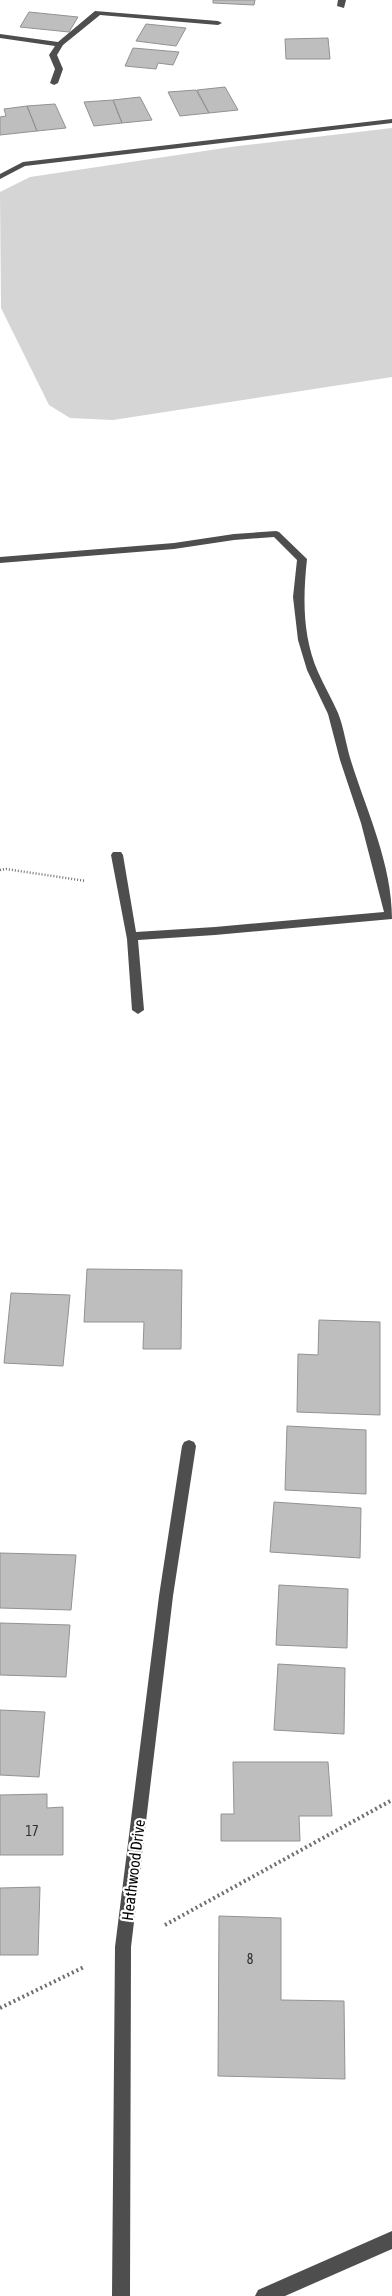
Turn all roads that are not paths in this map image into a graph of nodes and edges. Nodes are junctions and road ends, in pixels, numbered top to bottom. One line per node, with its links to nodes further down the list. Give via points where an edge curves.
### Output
1 (218, 23): 3 (street, via 98,13)
2 (0, 36): 3 (street)
3 (60, 44): 4 (street, via 53,55 59,69)
4 (54, 83)
5 (392, 122): 6 (street, via 23,164)
6 (0, 176)
7 (0, 560): 9 (street, via 276,534 302,559 298,597 303,640 312,670 333,714)
8 (117, 854): 10 (street)
9 (392, 916): 10 (street, via 132,936)
10 (132, 939): 11 (street)
11 (138, 1010)
12 (189, 1446): 14 (street, Heathwood Drive, via 166,1596 123,1947)
13 (392, 2240): 15 (street)
14 (120, 2296)
15 (264, 2296)

